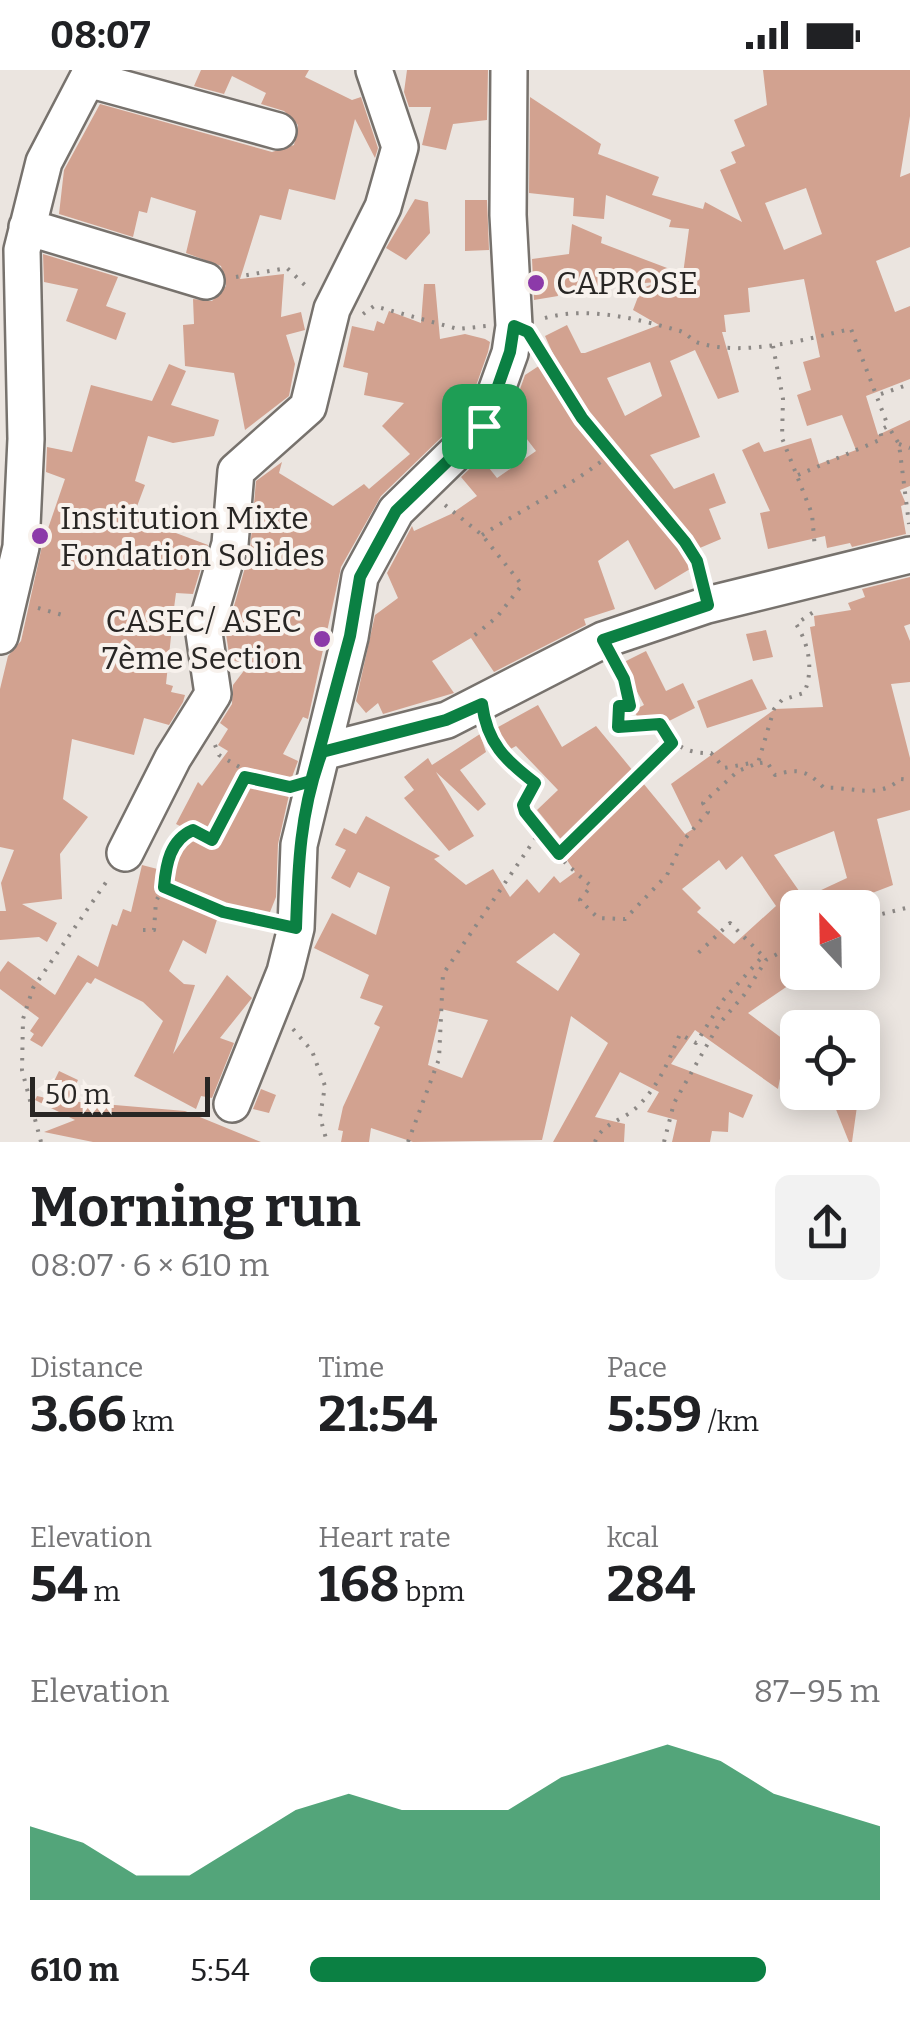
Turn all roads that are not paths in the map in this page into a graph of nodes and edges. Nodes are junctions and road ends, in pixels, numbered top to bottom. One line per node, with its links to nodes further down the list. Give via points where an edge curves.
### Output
1 (374, 70): 11 (street, via 400,146 383,207 332,309 308,407 236,471 230,544 204,634 213,694)
2 (510, 70): 10 (street, via 510,352 484,426 396,511 360,577)
3 (90, 74): 4 (street); 5 (street, via 44,162)
4 (278, 131)
5 (16, 242): 6 (street); 7 (street)
6 (206, 281)
7 (13, 404): 9 (street, via 21,547)
8 (910, 555): 10 (street, via 708,605 603,640 446,720)
9 (0, 636)
10 (317, 766): 12 (street, via 298,845 296,928 286,972)
11 (125, 853)
12 (232, 1104)

